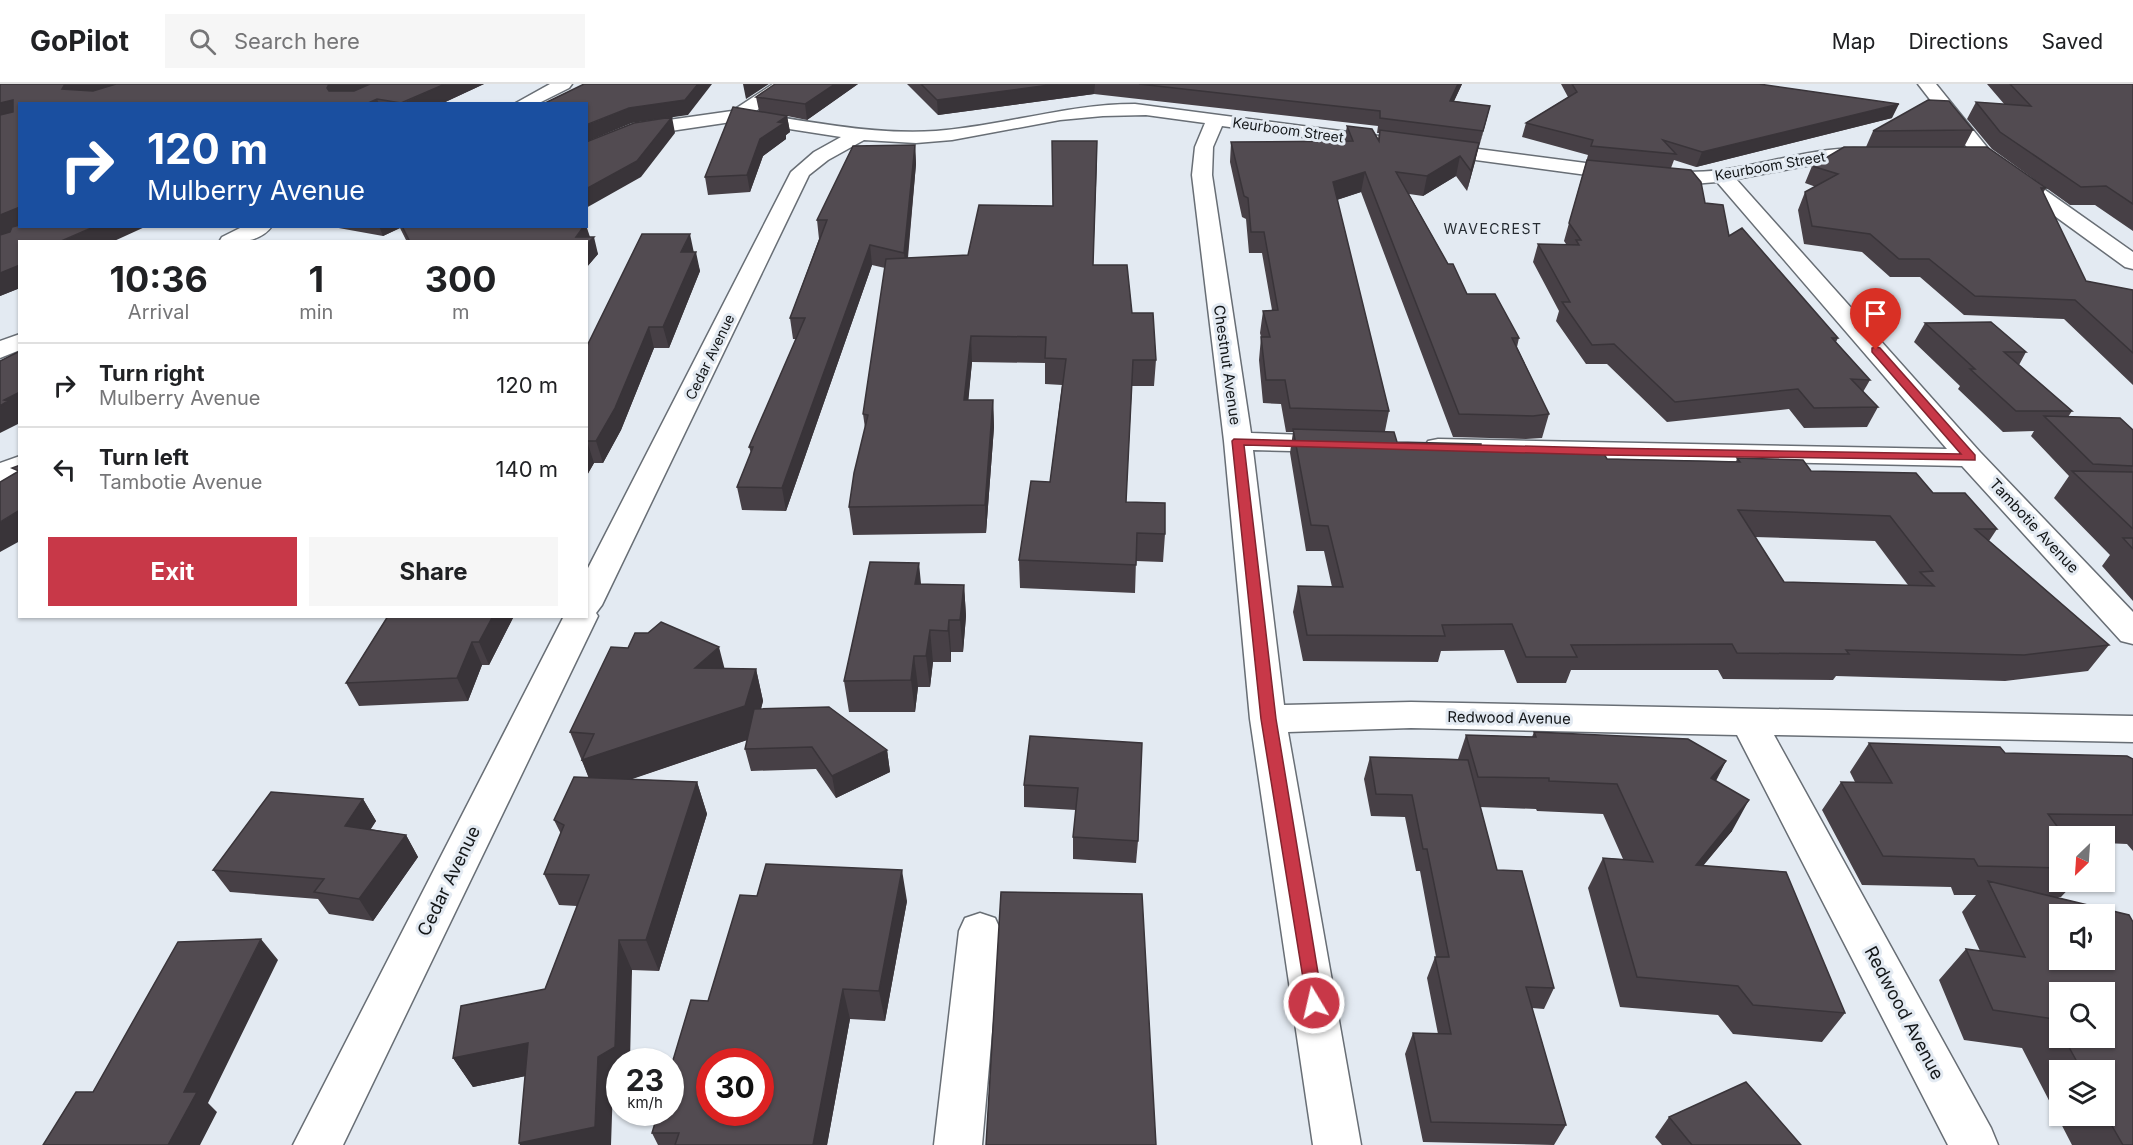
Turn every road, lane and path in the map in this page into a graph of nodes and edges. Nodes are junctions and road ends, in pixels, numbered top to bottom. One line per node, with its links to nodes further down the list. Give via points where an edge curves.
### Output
1 (563, 84): 4 (street)
2 (785, 84): 5 (street)
3 (1927, 84): 11 (street)
4 (526, 102)
5 (737, 116): 7 (street, Keurboom Street); 8 (street, via 633,131)
6 (1215, 120): 7 (street, Keurboom Street, via 1177,113 1106,110 959,134); 12 (street, Keurboom Street, via 1624,174 1680,179); 18 (street, Chestnut Avenue, via 1204,147 1202,175)
7 (860, 134): 24 (street, Cedar Avenue, via 801,172)
8 (588, 149)
9 (1896, 154): 12 (street, Keurboom Street, via 1827,156)
10 (1961, 155): 11 (street)
11 (1983, 155): 15 (street)
12 (1722, 176): 21 (street, Tambotie Avenue)
13 (258, 228): 14 (street)
14 (234, 240)
15 (2133, 262)
16 (18, 342): 17 (street)
17 (0, 350)
18 (1238, 441): 19 (street); 27 (street, Chestnut Avenue)
19 (1355, 445)
20 (1414, 446): 21 (street)
21 (1970, 458): 26 (street, Tambotie Avenue)
22 (18, 465): 23 (street)
23 (0, 475)
24 (588, 601)
25 (580, 618): 31 (street, Cedar Avenue)
26 (2133, 633)
27 (1268, 719): 28 (street, Redwood Avenue, via 1411,715); 33 (street, Chestnut Avenue)
28 (1749, 723): 29 (street, Redwood Avenue); 34 (street, Redwood Avenue)
29 (2133, 729)
30 (980, 931): 32 (street)
31 (318, 1145)
32 (958, 1145)
33 (1337, 1145)
34 (1974, 1145)

